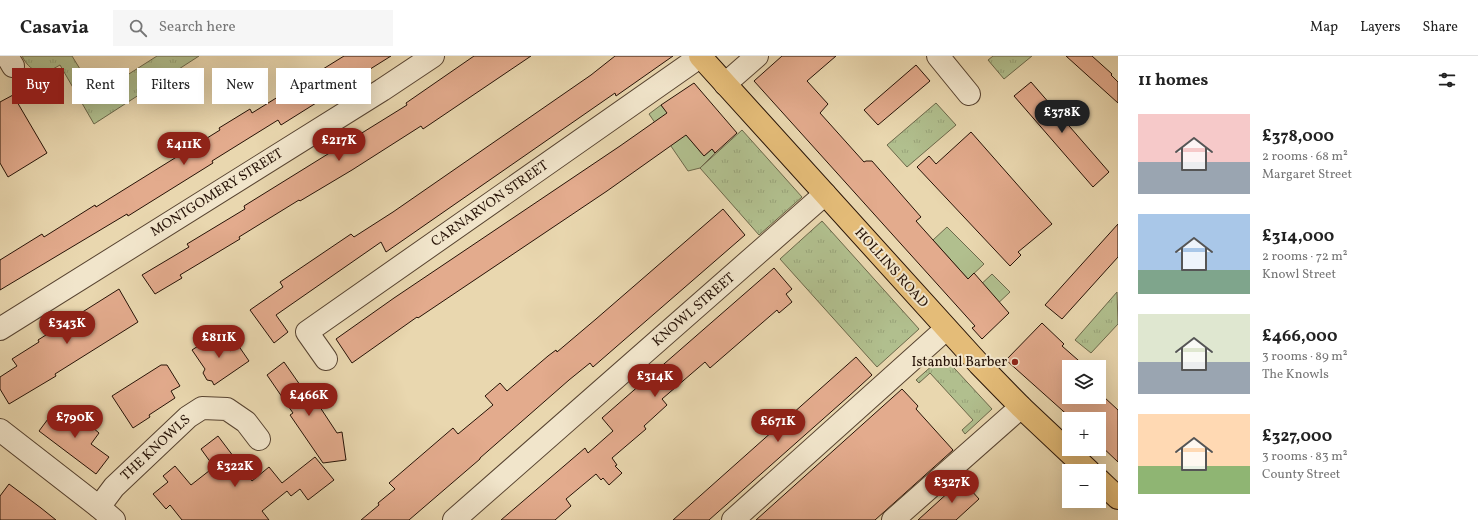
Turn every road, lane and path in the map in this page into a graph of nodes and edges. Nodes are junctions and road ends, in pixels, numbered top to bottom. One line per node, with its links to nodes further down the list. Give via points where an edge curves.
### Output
1 (433, 56): 8 (street, MONTGOMERY STREET)
2 (700, 56): 5 (main road, HOLLINS ROAD); 10 (street, CARNARVON STREET, via 307,332)
3 (757, 56): 5 (street)
4 (938, 56): 6 (street)
5 (725, 84): 7 (main road, HOLLINS ROAD)
6 (970, 94)
7 (825, 194): 9 (main road, HOLLINS ROAD); 18 (street, KNOWL STREET)
8 (0, 329)
9 (946, 329): 11 (main road, HOLLINS ROAD); 19 (street)
10 (326, 359)
11 (1021, 407): 14 (main road, HOLLINS ROAD); 20 (street)
12 (0, 430): 17 (street)
13 (259, 439): 17 (street, THE KNOWLS, via 246,422 227,408 202,408 188,417 114,487)
14 (1082, 464)
15 (1106, 487): 16 (main road)
16 (1118, 498)
17 (106, 514)
18 (454, 520)
19 (733, 520)
20 (892, 520)

